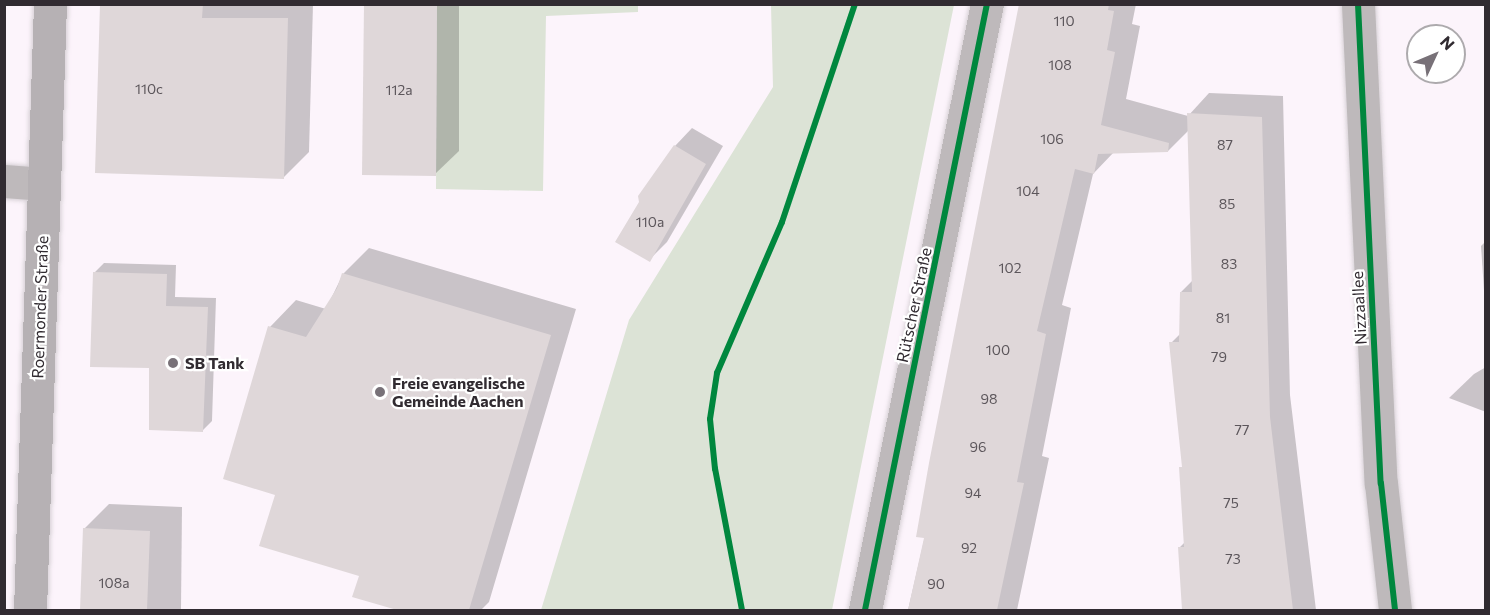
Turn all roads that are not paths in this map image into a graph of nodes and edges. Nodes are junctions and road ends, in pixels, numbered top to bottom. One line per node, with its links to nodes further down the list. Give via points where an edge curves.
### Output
1 (50, 4): 5 (main road, Roermonder Straße)
2 (987, 4): 7 (street, Rütscher Straße)
3 (1358, 4): 8 (street, Nizzaallee, via 1381,483)
4 (4, 181): 5 (street)
5 (44, 184): 6 (main road, Roermonder Straße)
6 (30, 610)
7 (865, 610)
8 (1395, 610)

